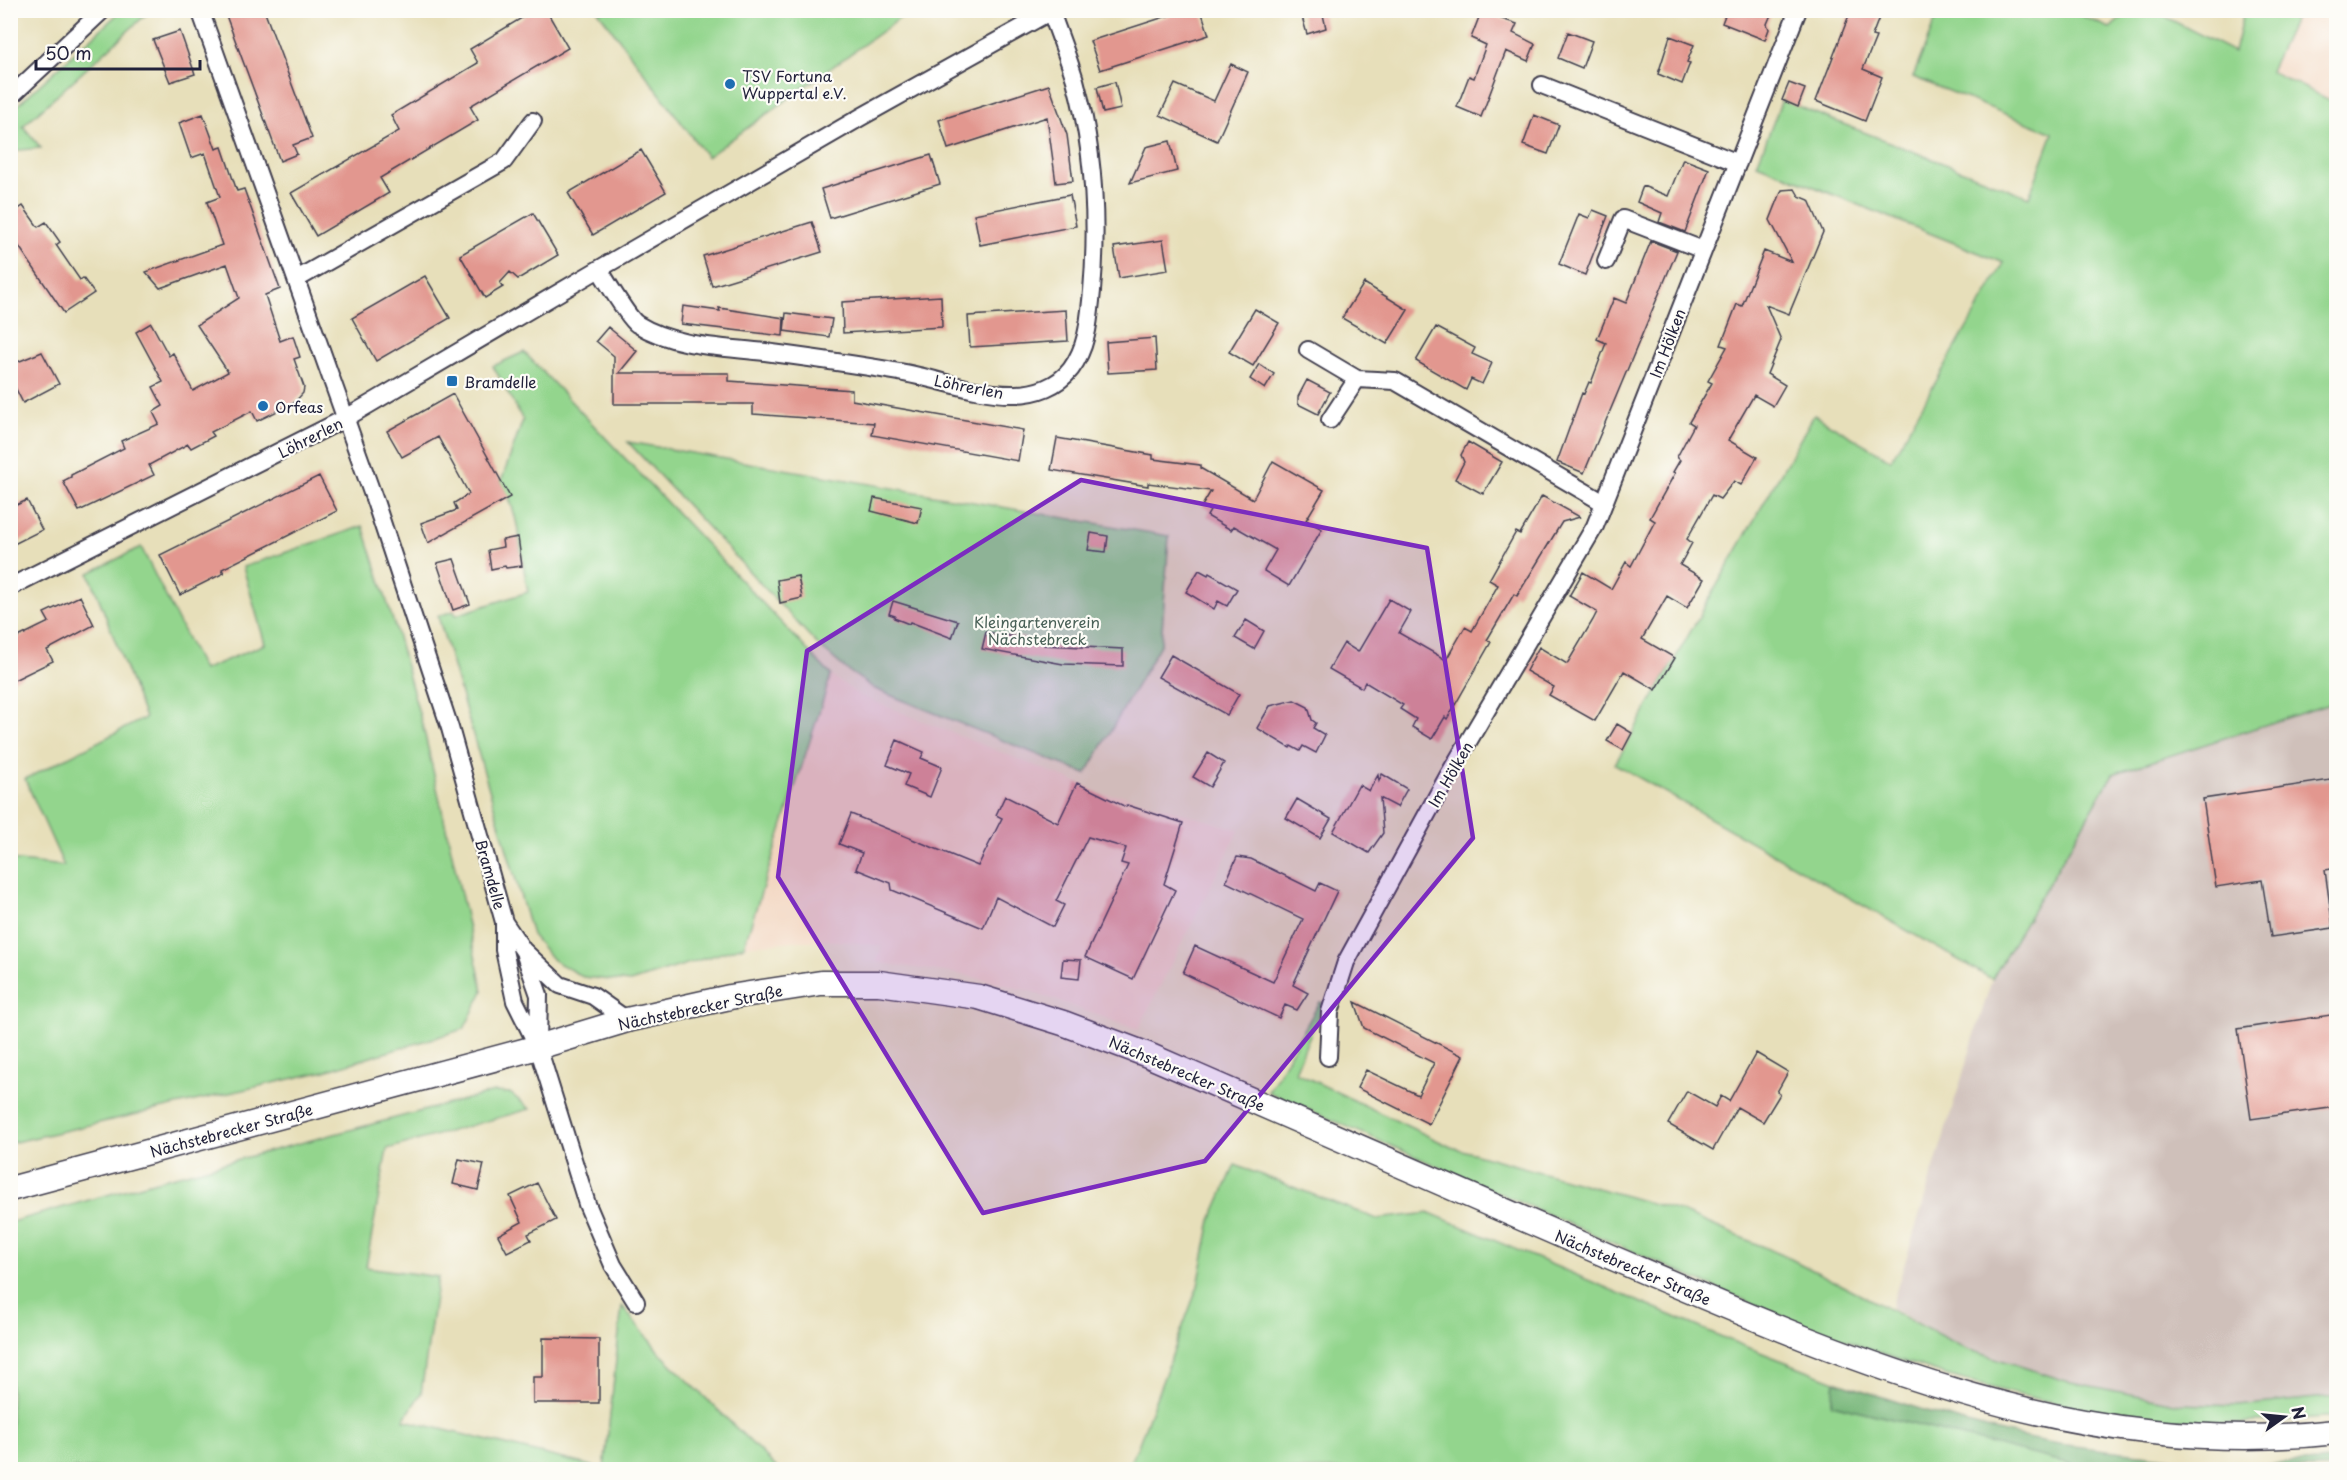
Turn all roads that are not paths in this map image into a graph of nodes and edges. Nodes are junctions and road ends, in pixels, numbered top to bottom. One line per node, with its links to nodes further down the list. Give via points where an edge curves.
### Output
1 (103, 10): 6 (street)
2 (200, 10): 12 (street, Bramdelle)
3 (1798, 10): 8 (street, Im Hölken)
4 (1052, 11): 11 (street, Löhrerlen); 11 (street, Löhrerlen, via 1088,140 1096,246 1088,333 1070,369 1056,382 1036,392 990,392 903,372 668,338 635,323)
5 (1542, 85): 8 (street)
6 (10, 97)
7 (533, 122): 12 (street, via 504,161)
8 (1738, 163): 9 (street, Im Hölken)
9 (1703, 250): 10 (street, via 1623,219); 17 (street, Im Hölken)
10 (1606, 261)
11 (599, 269): 15 (street, Löhrerlen)
12 (297, 279): 15 (street, Bramdelle)
13 (1308, 350): 14 (street)
14 (1357, 379): 16 (street); 17 (street, via 1395,381)
15 (346, 418): 18 (street, Löhrerlen); 19 (street, Bramdelle, via 450,728)
16 (1330, 420)
17 (1604, 503): 23 (street, Im Hölken, via 1595,526 1448,776 1346,962 1330,1011)
18 (10, 587)
19 (504, 922): 20 (street, Bramdelle); 22 (street, Bramdelle, via 504,950 515,1001)
20 (523, 950): 21 (street, Bramdelle, via 560,985 593,996); 22 (street, Bramdelle, via 539,995)
21 (627, 1020): 22 (main road, Nächstebrecker Straße); 26 (main road, Nächstebrecker Straße, via 730,997 821,983 879,983 979,997 1148,1055 1739,1312 1948,1390 2036,1413 2137,1430 2269,1437)
22 (538, 1047): 24 (main road, Nächstebrecker Straße); 25 (street, Bramdelle, via 587,1204 613,1264)
23 (1328, 1057)
24 (10, 1189)
25 (636, 1302)
26 (2337, 1432)

